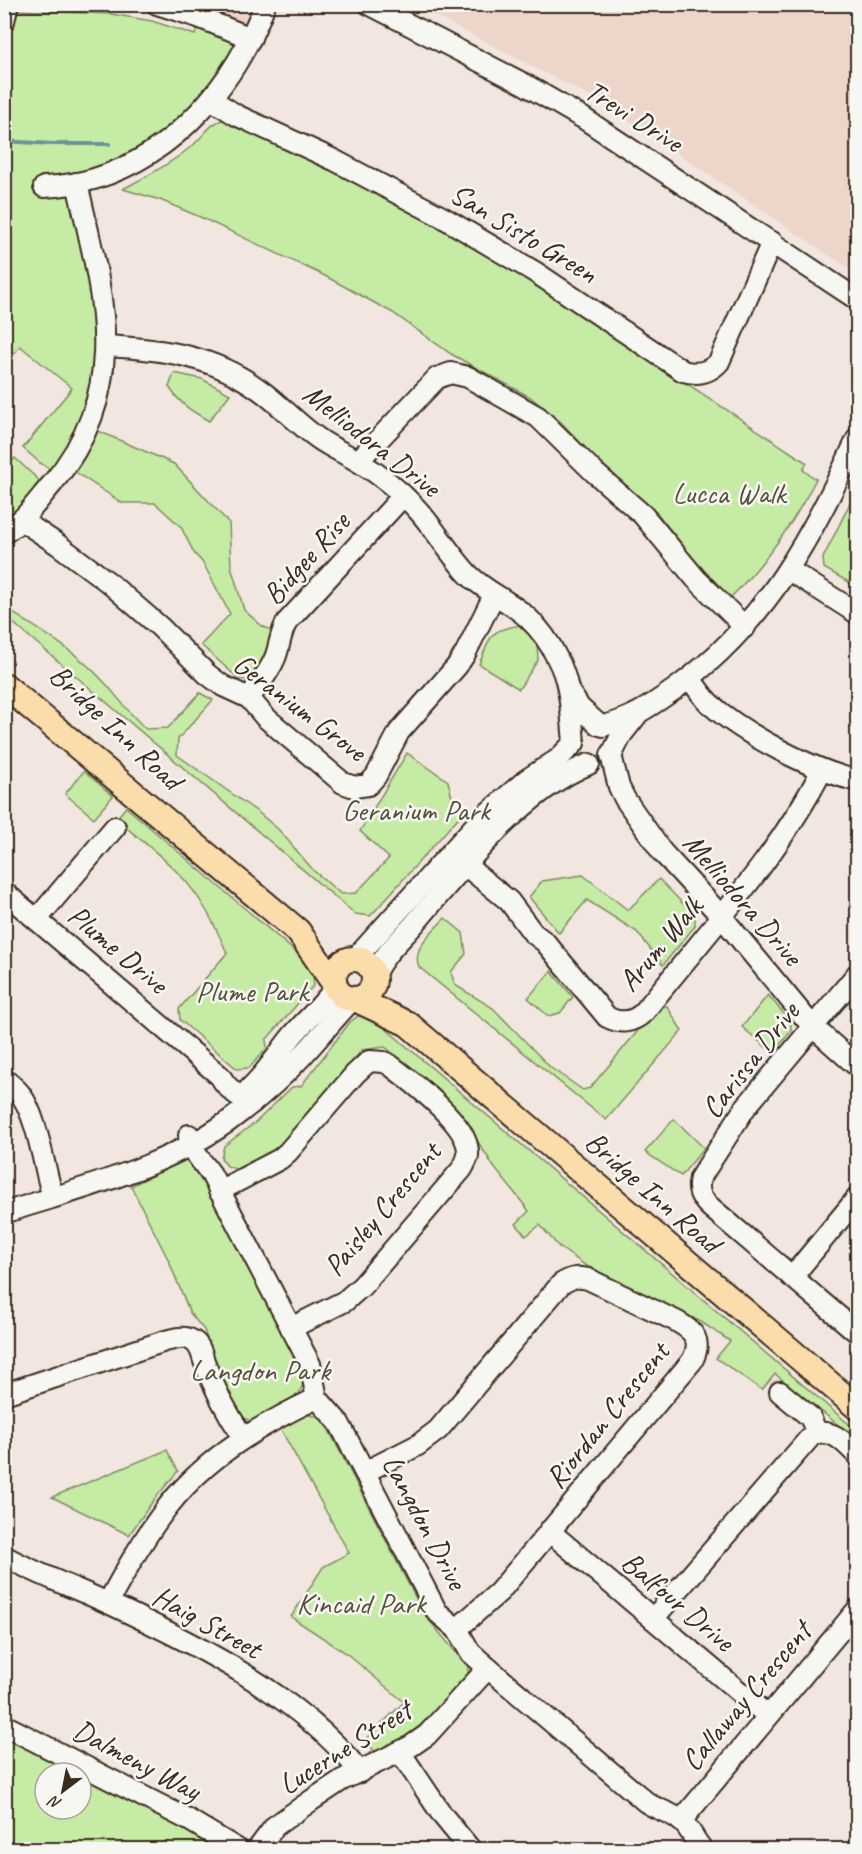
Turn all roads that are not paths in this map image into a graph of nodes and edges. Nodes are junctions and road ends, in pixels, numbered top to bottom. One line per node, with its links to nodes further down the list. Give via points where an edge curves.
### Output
1 (8, 4): 5 (street)
2 (157, 4): 6 (street)
3 (265, 4): 6 (street)
4 (369, 4): 10 (street, Trevi Drive, via 534,89)
5 (4, 21)
6 (251, 38): 7 (street, via 237,65)
7 (211, 99): 8 (street, via 180,130 147,154 107,174); 10 (street, San Sisto Green, via 444,218 535,272 683,370 700,373 718,362)
8 (77, 183): 9 (street); 12 (street, via 102,300)
9 (44, 187)
10 (775, 244): 11 (street, Trevi Drive)
11 (857, 298)
12 (105, 346): 14 (street, Melliodora Drive, via 161,350 214,365 258,388 316,437); 16 (street, via 99,390 83,436 61,473)
13 (857, 439): 18 (street)
14 (358, 461): 15 (street, Melliodora Drive); 21 (street, via 437,378 451,373 468,377 523,407 549,427 643,515 696,579)
15 (403, 496): 19 (street, Melliodora Drive, via 469,574); 26 (street, Bidgee Rise, via 287,622 276,657)
16 (21, 520): 17 (street); 26 (street, Geranium Grove, via 116,588 218,683)
17 (4, 533)
18 (789, 570): 20 (street); 21 (street)
19 (494, 595): 25 (street, Melliodora Drive, via 528,617 540,631 559,660); 26 (street, Geranium Grove, via 465,654 399,732 368,785 354,787 343,783 265,717)
20 (858, 614)
21 (745, 627): 23 (street)
22 (4, 666): 36 (main road, Bridge Inn Road)
23 (690, 678): 27 (street); 32 (street, via 718,711)
24 (4, 685): 36 (main road, Bridge Inn Road)
25 (569, 690): 28 (street, Melliodora Drive, via 580,708); 29 (street, Melliodora Drive)
26 (249, 698)
27 (637, 715): 28 (street); 30 (street)
28 (601, 726): 29 (street, via 586,726); 30 (street, via 614,740)
29 (574, 742): 31 (street, via 577,756); 42 (street, via 557,760 526,780 482,818)
30 (612, 753): 31 (street, via 602,763); 34 (street, Melliodora Drive)
31 (589, 764): 34 (street, Melliodora Drive); 37 (street, via 545,790)
32 (822, 770): 33 (street); 39 (street, Arum Walk, via 795,820)
33 (858, 781)
34 (619, 787): 39 (street, Melliodora Drive, via 633,814 662,852)
35 (114, 826): 40 (street)
36 (185, 834): 41 (main road, Bridge Inn Road)
37 (465, 865): 39 (street, Arum Walk, via 509,901 607,1017 619,1022 633,1020 644,1012); 44 (street, via 384,956)
38 (4, 892): 40 (street, Plume Drive)
39 (722, 917): 47 (street, Melliodora Drive)
40 (37, 919): 50 (street, Plume Drive, via 225,1084)
41 (298, 931): 42 (main road, Bridge Inn Road); 45 (main road, Bridge Inn Road)
42 (354, 959): 44 (main road, Bridge Inn Road, via 367,964); 45 (main road, via 342,963 334,979)
43 (858, 974): 47 (street, Carissa Drive)
44 (374, 976): 45 (main road, via 371,990 361,998); 46 (main road, Bridge Inn Road)
45 (345, 992): 46 (main road, Bridge Inn Road); 50 (street, via 337,1015 302,1057)
46 (408, 1024): 62 (main road, Bridge Inn Road)
47 (812, 1026): 48 (street, Melliodora Drive); 56 (street, Carissa Drive, via 745,1108 700,1178 698,1189 709,1206)
48 (858, 1067)
49 (4, 1079): 53 (street, via 22,1097 43,1155 46,1176)
50 (246, 1098): 51 (street)
51 (193, 1140): 52 (street, Langdon Drive, via 207,1159); 53 (street, via 146,1164)
52 (215, 1182): 57 (street, Langdon Drive); 57 (street, Paisley Crescent, via 280,1159 369,1061 390,1065 425,1091 465,1140 467,1160 462,1168 362,1286 345,1301)
53 (57, 1196): 55 (street)
54 (858, 1197): 56 (street)
55 (4, 1213)
56 (792, 1277): 58 (street)
57 (291, 1328): 61 (street, Langdon Drive, via 310,1364)
58 (858, 1332)
59 (780, 1392): 63 (street, via 810,1417)
60 (4, 1394): 64 (street, via 165,1341 187,1338 199,1346 213,1384)
61 (317, 1398): 64 (street); 66 (street, Langdon Drive, via 333,1415)
62 (858, 1408)
63 (818, 1432): 65 (street, via 829,1432); 71 (street, via 806,1440)
64 (243, 1437): 69 (street, via 205,1467 170,1504)
65 (858, 1456)
66 (365, 1472): 67 (street, Riordan Crescent, via 438,1430 561,1284 578,1276 588,1279 687,1327 698,1342 692,1361); 72 (street, Langdon Drive, via 432,1604)
67 (549, 1532): 71 (street, Balfour Drive); 72 (street, Riordan Crescent, via 499,1592)
68 (4, 1556): 69 (street, Haig Street)
69 (108, 1603): 77 (street, Haig Street, via 213,1657 265,1689 326,1734)
70 (858, 1610): 74 (street, Callaway Crescent)
71 (653, 1619): 74 (street, Balfour Drive)
72 (457, 1629): 73 (street, Langdon Drive, via 470,1652)
73 (488, 1668): 76 (street, Lucerne Street, via 427,1735); 78 (street, Langdon Drive, via 646,1802)
74 (768, 1716): 78 (street, Callaway Crescent)
75 (4, 1725): 79 (street, Dalmeny Way)
76 (400, 1752): 77 (street, Lucerne Street); 81 (street, via 442,1816)
77 (360, 1772): 80 (street, Lucerne Street, via 275,1826)
78 (681, 1821): 82 (street, Langdon Drive)
79 (240, 1850)
80 (257, 1850)
81 (471, 1850)
82 (703, 1850)

